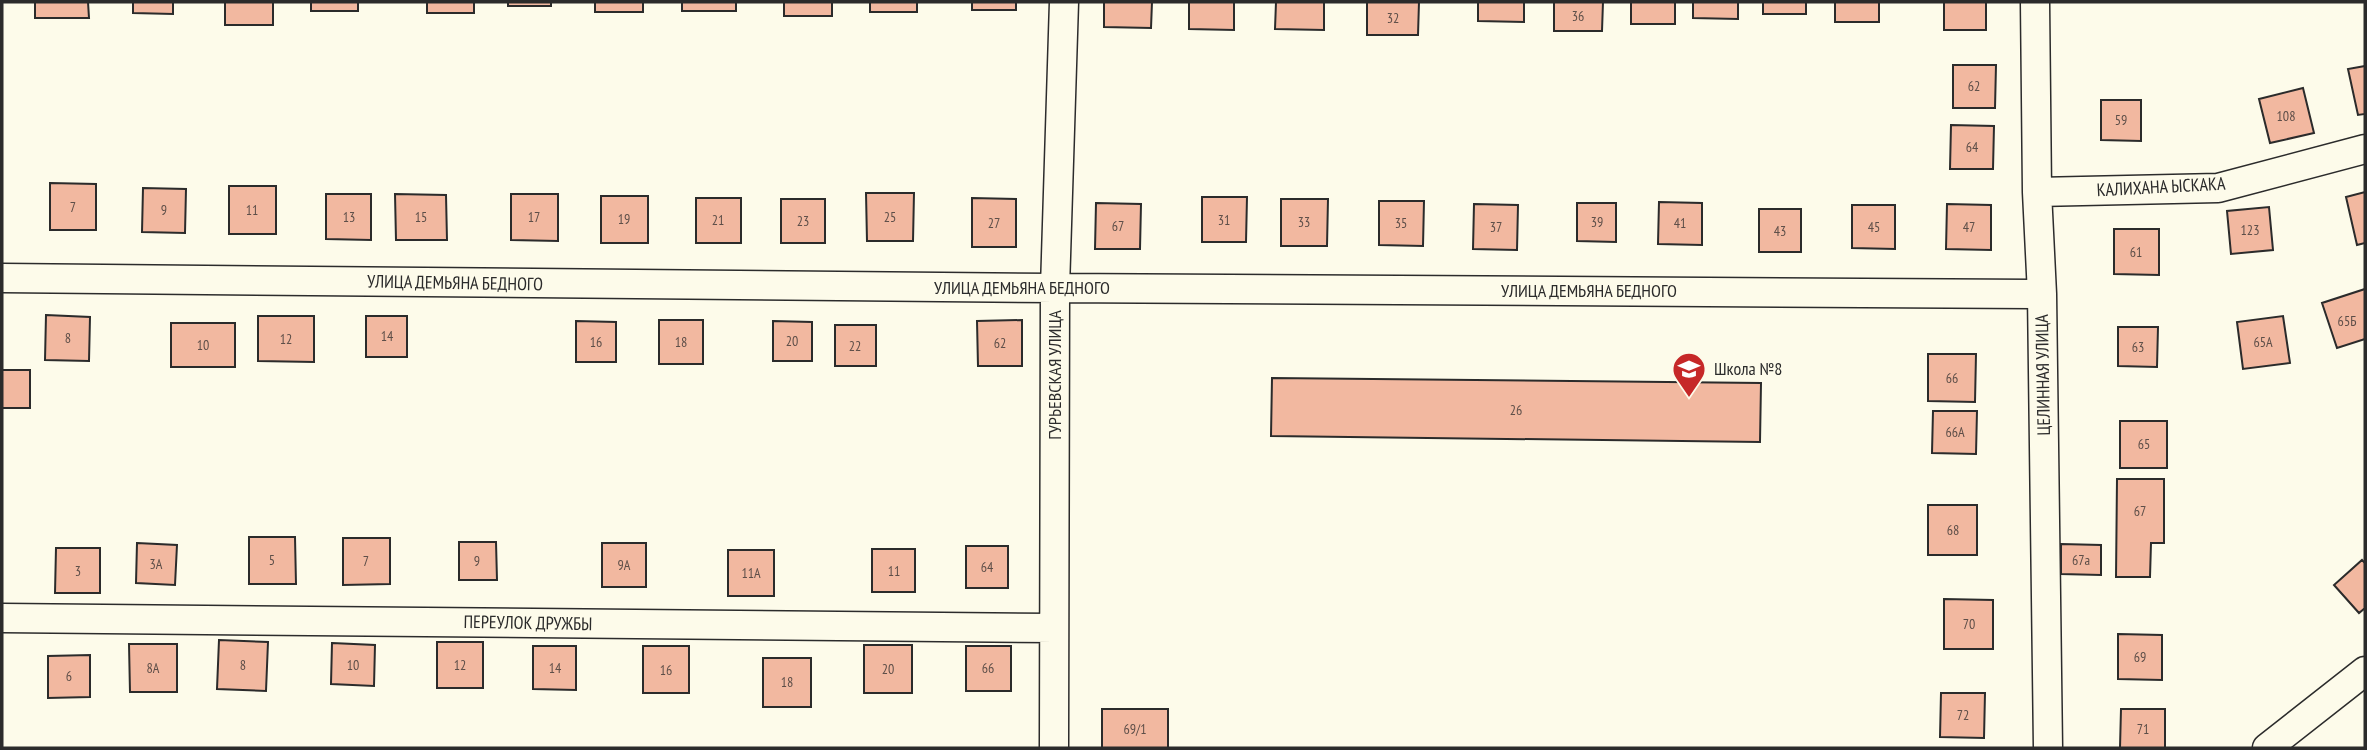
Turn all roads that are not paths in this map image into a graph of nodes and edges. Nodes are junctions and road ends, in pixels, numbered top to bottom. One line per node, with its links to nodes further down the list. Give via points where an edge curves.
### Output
1 (1065, 2): 6 (street, ГУРЬЕВСКАЯ УЛИЦА)
2 (2035, 2): 4 (street, ЦЕЛИННАЯ УЛИЦА)
3 (2365, 149): 4 (street, КАЛИХАНА ЫСКАКА, via 2218,188)
4 (2037, 192): 7 (street, ЦЕЛИННАЯ УЛИЦА)
5 (2, 278): 6 (street, УЛИЦА ДЕМЬЯНА БЕДНОГО)
6 (1055, 288): 7 (street, УЛИЦА ДЕМЬЯНА БЕДНОГО); 9 (street, ГУРЬЕВСКАЯ УЛИЦА)
7 (2042, 294): 12 (street, ЦЕЛИННАЯ УЛИЦА)
8 (2, 618): 9 (street, ПЕРЕУЛОК ДРУЖБЫ)
9 (1054, 628): 11 (street, ГУРЬЕВСКАЯ УЛИЦА)
10 (2365, 671): 13 (street)
11 (1054, 748)
12 (2048, 748)
13 (2267, 748)

